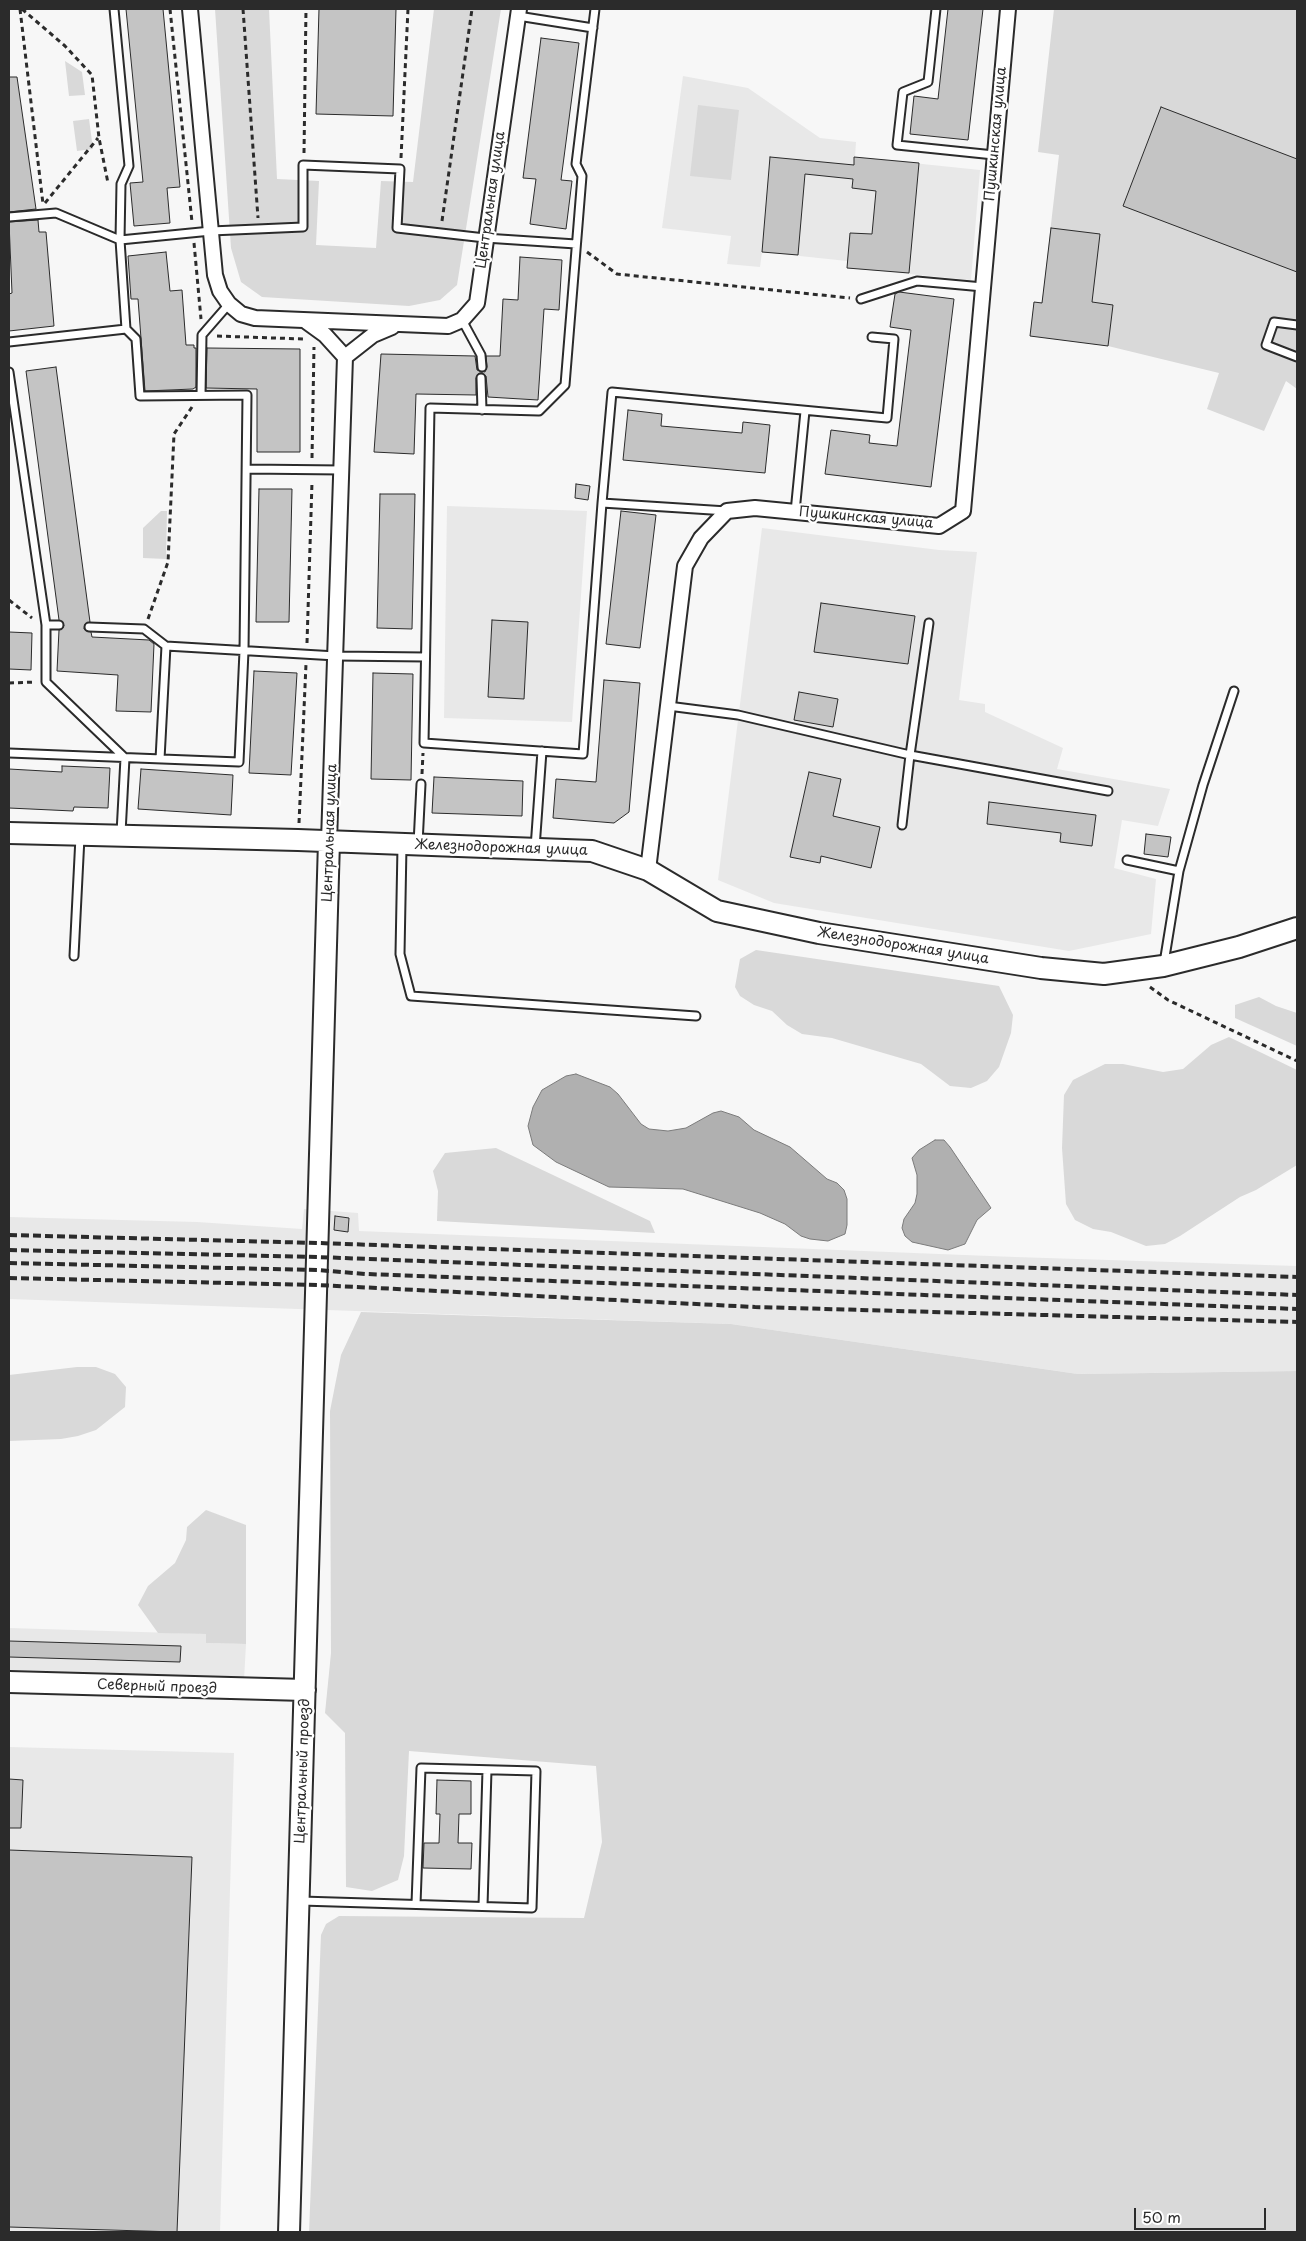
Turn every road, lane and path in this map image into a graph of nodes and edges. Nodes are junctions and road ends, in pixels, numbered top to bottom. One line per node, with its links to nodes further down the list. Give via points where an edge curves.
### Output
1 (21, 9): 13 (path, via 65,46 92,75); 13 (path, via 43,205)
2 (114, 9): 23 (lane, via 129,166 121,184)
3 (190, 9): 20 (street)
4 (242, 9): 19 (path)
5 (306, 9): 15 (path)
6 (408, 9): 16 (path)
7 (472, 9): 21 (path)
8 (595, 9): 12 (lane)
9 (936, 9): 14 (lane, via 928,82 903,92 897,145)
10 (1008, 9): 14 (street, Пушкинская улица)
11 (519, 13): 12 (lane); 22 (street, Центральная улица)
12 (593, 28): 24 (lane, via 576,164 582,176)
13 (99, 138): 17 (path)
14 (994, 155): 25 (street, Пушкинская улица)
15 (303, 165): 16 (lane); 19 (lane, via 303,227)
16 (400, 169): 21 (lane, via 397,228)
17 (108, 184)
18 (9, 217): 23 (lane, via 56,213)
19 (259, 228): 20 (lane)
20 (211, 231): 23 (lane); 27 (street, via 215,275)
21 (441, 233): 22 (lane)
22 (486, 238): 24 (lane); 28 (street, Центральная улица, via 477,303)
23 (120, 240): 32 (lane)
24 (576, 244): 26 (path, via 617,274); 41 (lane, via 565,385 539,412)
25 (983, 287): 26 (lane, via 916,281); 47 (street, Пушкинская улица, via 963,511 939,526)
26 (861, 299)
27 (229, 304): 29 (street, via 241,314 256,318); 40 (lane, via 202,335)
28 (462, 320): 30 (street, via 448,326); 37 (lane, via 481,355)
29 (307, 322): 30 (street); 35 (street, via 325,335)
30 (397, 325): 35 (street, via 373,335)
31 (1297, 325): 36 (lane, via 1274,322 1266,344)
32 (126, 329): 34 (lane); 40 (lane, via 136,340 140,396)
33 (872, 337): 42 (lane, via 894,339 887,418)
34 (9, 342)
35 (345, 357): 44 (street, Центральная улица)
36 (1297, 357)
37 (482, 367)
38 (9, 372): 51 (lane)
39 (481, 378): 41 (lane)
40 (201, 395): 43 (lane, via 247,395); 53 (path, via 174,434 168,562)
41 (482, 410): 57 (lane, via 430,408)
42 (805, 411): 45 (lane, via 612,392); 47 (lane)
43 (247, 469): 44 (lane); 55 (lane)
44 (342, 470): 56 (street, Центральная улица)
45 (602, 503): 46 (lane); 63 (lane, via 583,754)
46 (726, 512): 47 (street, Пушкинская улица, via 755,508); 61 (street, via 701,538 685,566)
47 (795, 512)
48 (9, 600): 51 (path)
49 (929, 623): 65 (lane)
50 (59, 625): 51 (lane)
51 (46, 626): 59 (lane)
52 (89, 627): 53 (lane)
53 (144, 629): 54 (lane)
54 (166, 646): 55 (lane); 67 (lane)
55 (244, 651): 56 (lane); 67 (lane, via 239,762)
56 (336, 656): 57 (lane); 74 (street, Центральная улица)
57 (425, 657): 62 (lane)
58 (9, 682): 59 (path)
59 (46, 682): 66 (lane)
60 (1234, 691): 79 (lane)
61 (668, 706): 65 (lane, via 738,715); 78 (street)
62 (424, 743): 63 (lane); 68 (path)
63 (542, 751): 76 (lane)
64 (9, 753): 66 (lane)
65 (910, 755): 69 (lane); 70 (lane)
66 (125, 758): 67 (lane); 73 (lane)
67 (160, 759)
68 (421, 784): 75 (lane)
69 (1108, 792)
70 (902, 825)
71 (9, 833): 72 (street, Железнодорожная улица)
72 (80, 834): 73 (street, Железнодорожная улица); 81 (lane)
73 (121, 836): 74 (street, Железнодорожная улица)
74 (329, 841): 75 (street, Железнодорожная улица); 86 (street, Центральная улица)
75 (410, 844): 76 (street, Железнодорожная улица); 84 (lane, via 400,954 411,996)
76 (535, 850): 78 (street, Железнодорожная улица, via 592,851)
77 (1127, 860): 79 (lane)
78 (648, 870): 83 (street, Железнодорожная улица, via 717,911 810,931 1041,968 1104,974)
79 (1179, 871): 82 (lane)
80 (1297, 928): 82 (street, Железнодорожная улица)
81 (74, 956)
82 (1163, 966): 83 (street, Железнодорожная улица)
83 (1127, 971): 85 (path, via 1168,1000)
84 (696, 1016)
85 (1297, 1061)
86 (316, 1309): 88 (street, Центральный проезд)
87 (9, 1682): 88 (street, Северный проезд)
88 (305, 1690): 90 (street, Центральный проезд)
89 (487, 1770): 91 (lane, via 421,1768); 92 (lane); 92 (lane, via 536,1771 532,1908)
90 (298, 1901): 91 (lane); 93 (street, Центральный проезд)
91 (416, 1904): 92 (lane)
92 (483, 1906)
93 (289, 2232)

